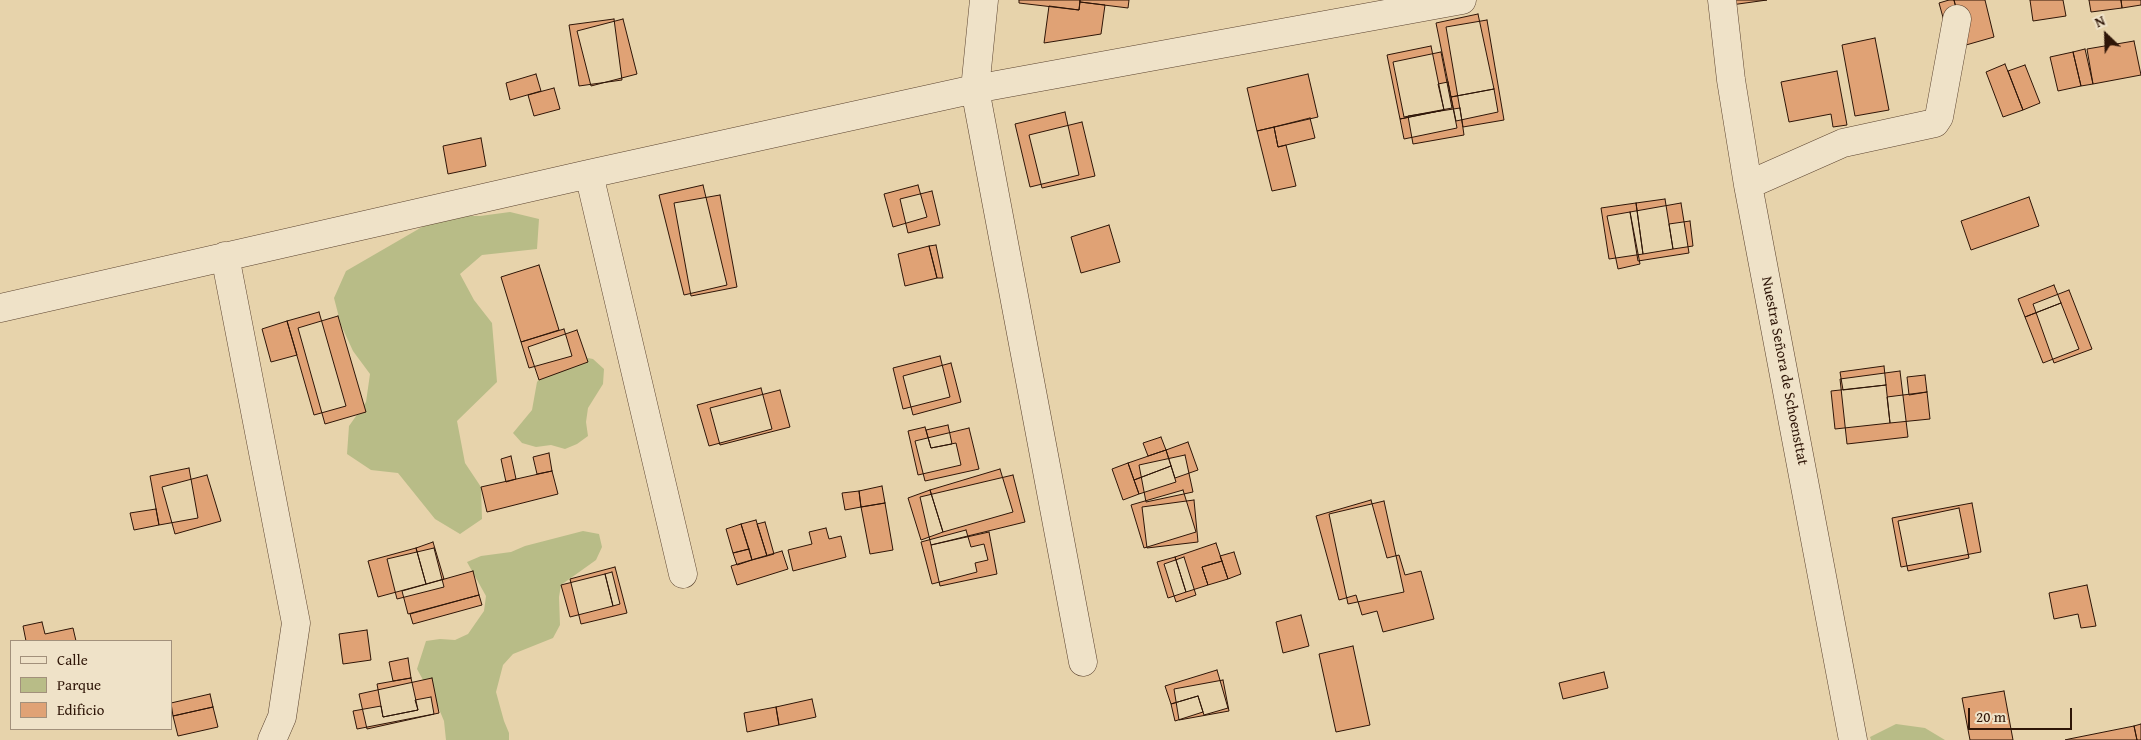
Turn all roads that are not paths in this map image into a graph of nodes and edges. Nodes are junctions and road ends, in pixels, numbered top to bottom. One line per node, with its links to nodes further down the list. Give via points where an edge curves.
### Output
1 (984, 0): 5 (street)
2 (1462, 0): 5 (street)
3 (1722, 0): 7 (street, Nuestra Señora de Schoensttat)
4 (1957, 19): 7 (street, via 1939,117 1935,122 1844,143)
5 (975, 89): 6 (street); 11 (street)
6 (589, 174): 8 (street); 10 (street)
7 (1748, 185): 13 (street, Nuestra Señora de Schoensttat)
8 (225, 256): 9 (street); 12 (street, via 296,623 282,717)
9 (0, 308)
10 (683, 574)
11 (1083, 662)
12 (272, 740)
13 (1853, 740)

